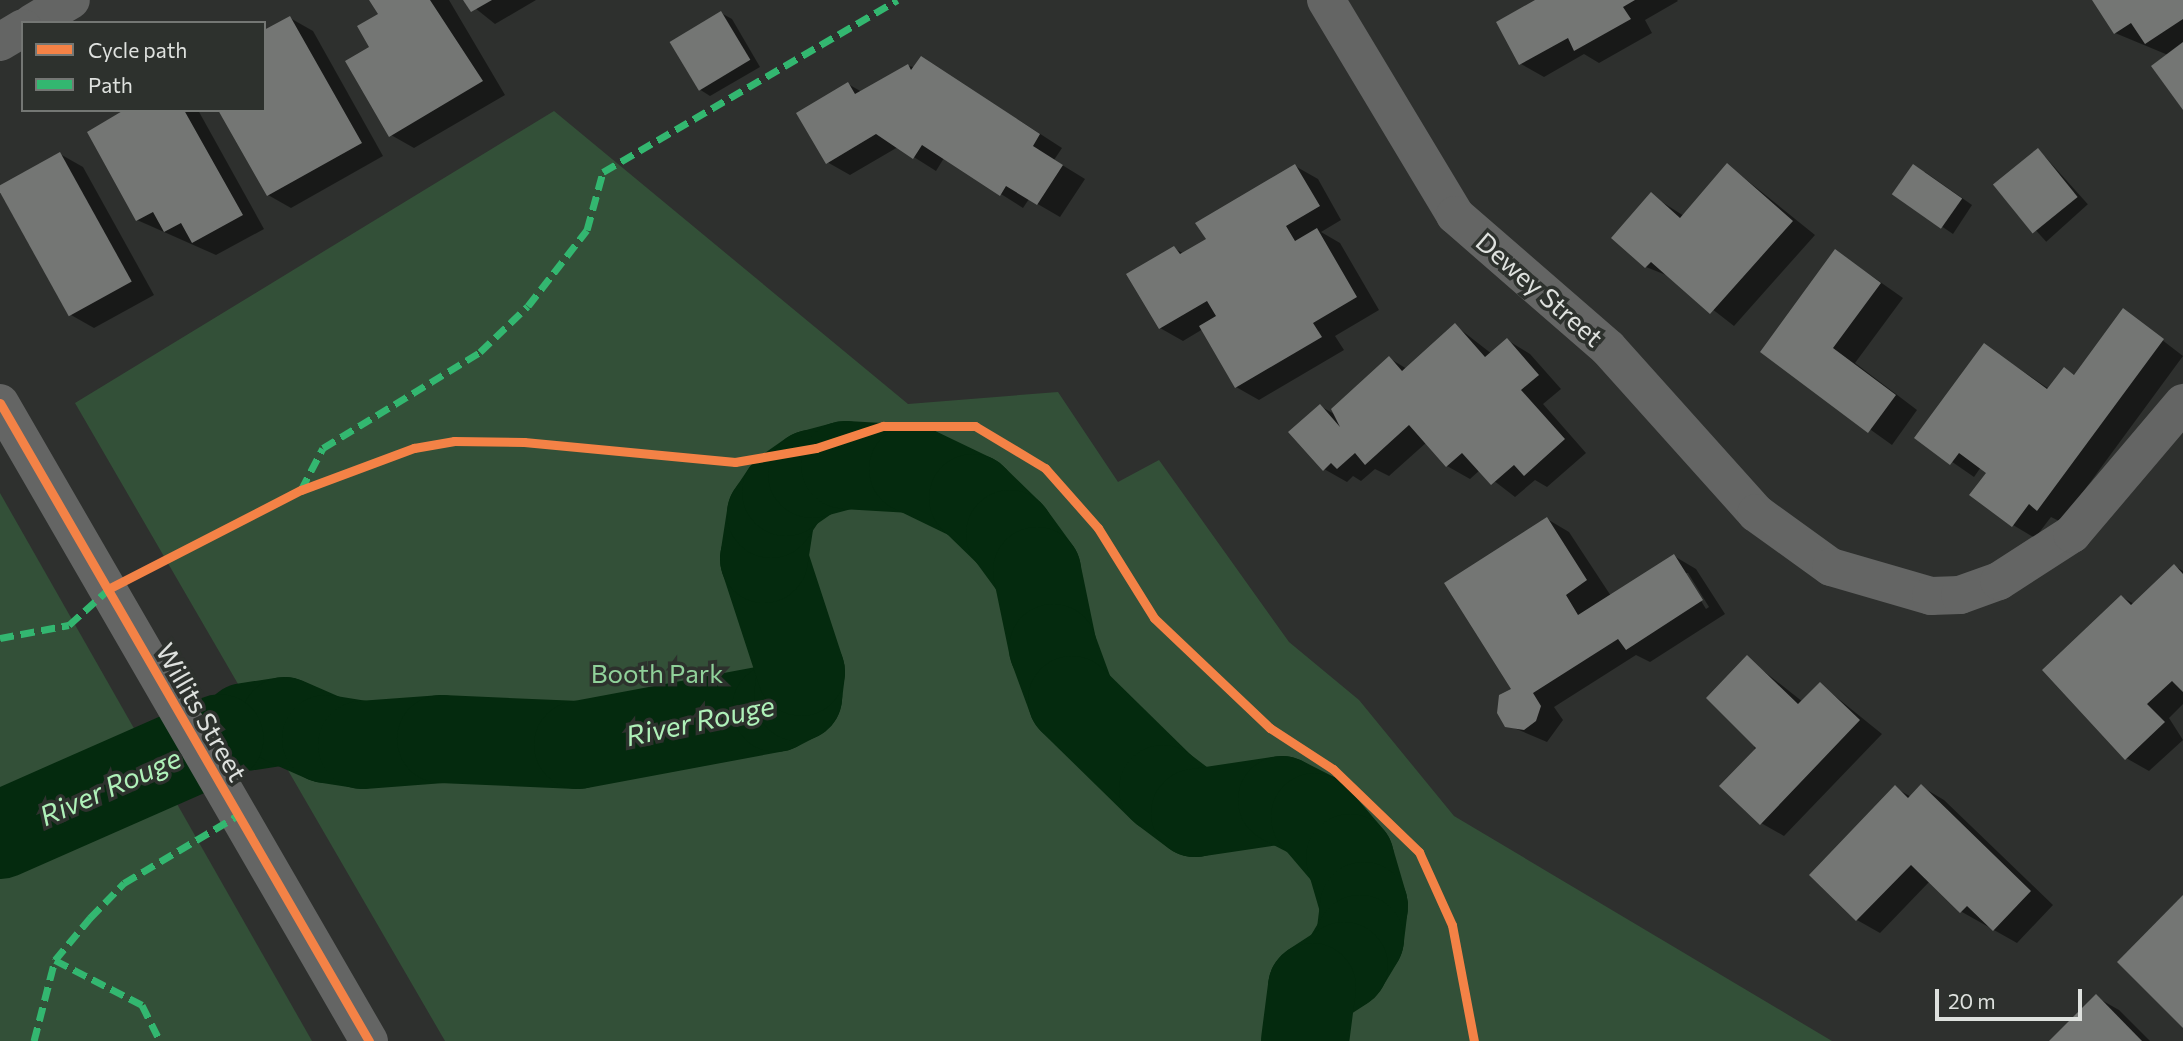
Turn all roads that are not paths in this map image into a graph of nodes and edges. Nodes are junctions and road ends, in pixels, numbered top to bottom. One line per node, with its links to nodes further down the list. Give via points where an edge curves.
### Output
1 (71, 0): 3 (street)
2 (1326, 0): 7 (street, Dewey Street, via 1455,215 1566,307 1708,465 1797,546 1832,567 1905,594 1960,595 1999,581 2073,534)
3 (35, 21)
4 (21, 29): 5 (street)
5 (0, 41)
6 (0, 403): 8 (street, Willits Street)
7 (2183, 403)
8 (369, 1041)

